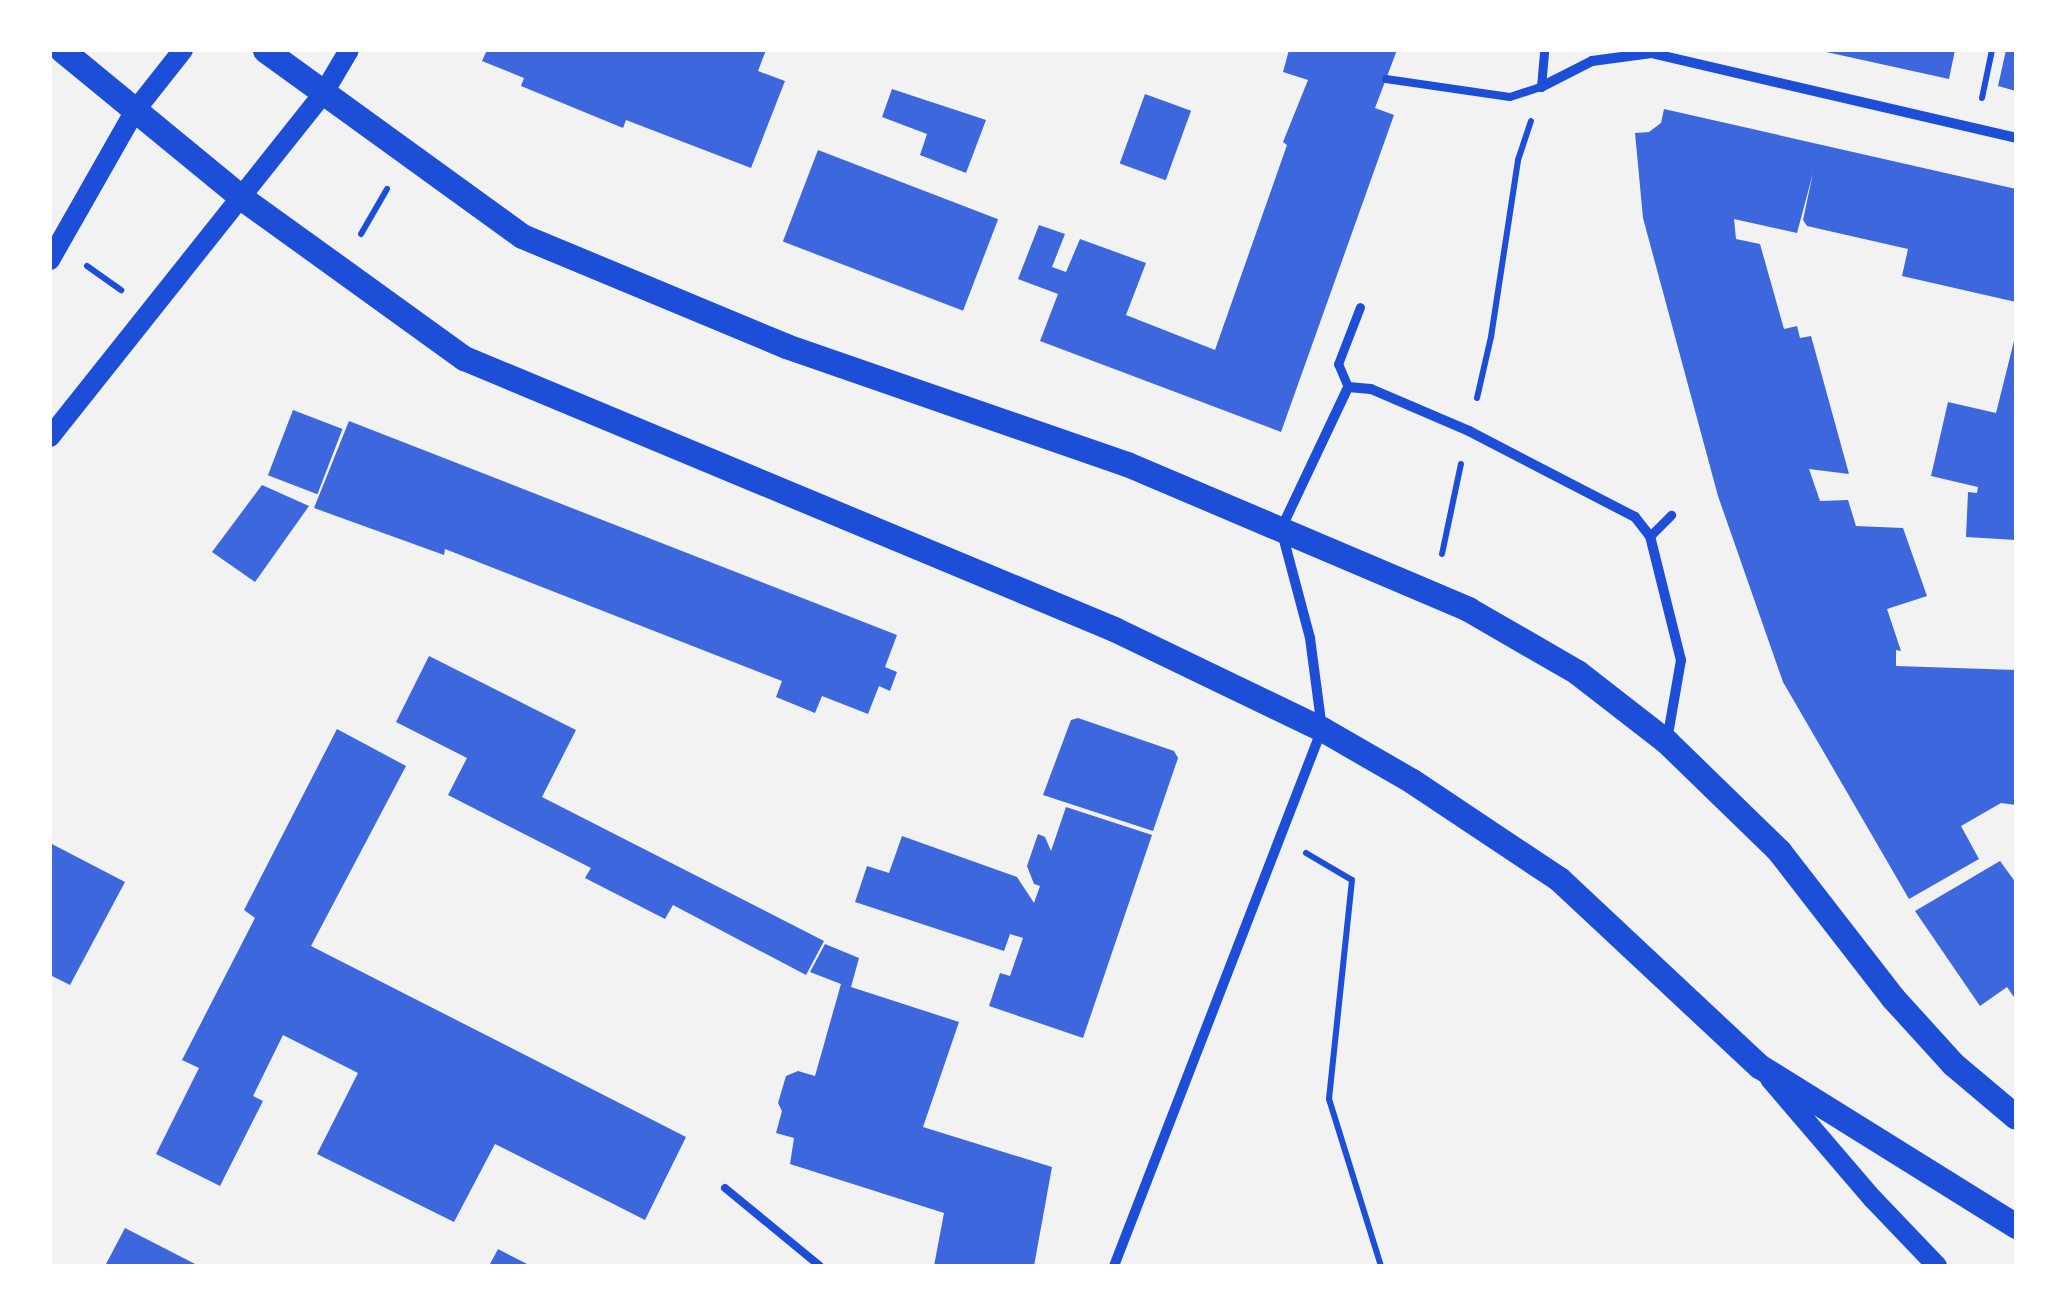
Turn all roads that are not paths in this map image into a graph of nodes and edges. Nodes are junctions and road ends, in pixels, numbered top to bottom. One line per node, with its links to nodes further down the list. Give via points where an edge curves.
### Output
1 (62, 50): 9 (main road)
2 (183, 50): 9 (main road)
3 (265, 50): 8 (main road)
4 (349, 50): 8 (main road)
5 (1544, 50): 7 (street)
6 (1386, 79): 7 (lane, via 1510,97)
7 (1541, 87): 10 (street, via 1592,61 1652,53)
8 (323, 94): 11 (main road); 17 (main road, via 522,236 786,346 1127,464)
9 (134, 112): 11 (main road); 12 (main road)
10 (2016, 138)
11 (242, 198): 15 (main road); 19 (main road, via 464,358 1114,629)
12 (54, 253)
13 (1360, 306): 14 (street, via 1338,364)
14 (1348, 387): 17 (street); 18 (street, via 1371,389 1469,431 1635,517)
15 (50, 437)
16 (1671, 515): 18 (street)
17 (1282, 530): 19 (street, via 1310,638); 20 (main road, via 1494,622 1577,672)
18 (1650, 536): 20 (street, via 1682,660)
19 (1322, 729): 21 (main road, via 1558,880); 26 (street)
20 (1666, 741): 22 (main road, via 1779,851 1953,1064)
21 (1759, 1066): 24 (main road); 27 (main road)
22 (2016, 1117)
23 (725, 1188): 25 (lane)
24 (2016, 1226)
25 (820, 1266)
26 (1114, 1266)
27 (1938, 1266)

